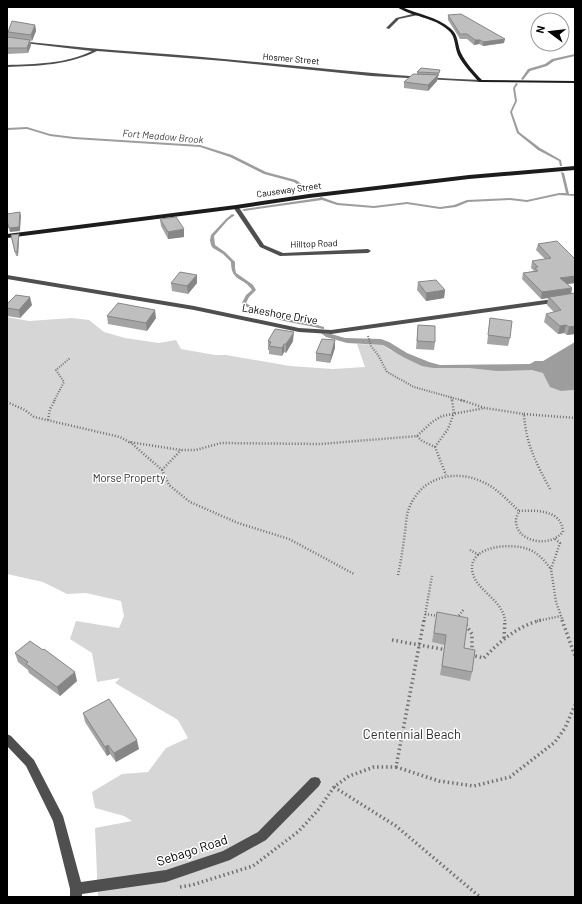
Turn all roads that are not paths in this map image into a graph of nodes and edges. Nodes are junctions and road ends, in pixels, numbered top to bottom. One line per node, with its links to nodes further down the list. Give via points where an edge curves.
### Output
1 (399, 7): 2 (street)
2 (417, 14): 3 (street, via 396,18); 9 (street, via 442,24 454,34 458,50 472,73)
3 (388, 28)
4 (7, 40): 5 (street, Hosmer Street)
5 (79, 48): 6 (street, Hosmer Street); 7 (street)
6 (96, 50): 7 (street, via 81,56); 9 (street, Hosmer Street)
7 (48, 62): 8 (street)
8 (7, 66)
9 (481, 81): 10 (street, Hosmer Street)
10 (575, 82)
11 (575, 168): 12 (street, Causeway Street, via 470,177)
12 (236, 207): 13 (street, Causeway Street); 14 (street, Hilltop Road, via 262,246 282,255)
13 (7, 236)
14 (368, 251)
15 (7, 277): 16 (street, Lakeshore Drive, via 194,308 299,330 331,332)
16 (575, 298)
17 (7, 739): 19 (street, via 30,763 59,820)
18 (315, 782): 19 (street, Sebago Road, via 262,836 226,856 166,876)
19 (76, 893)

